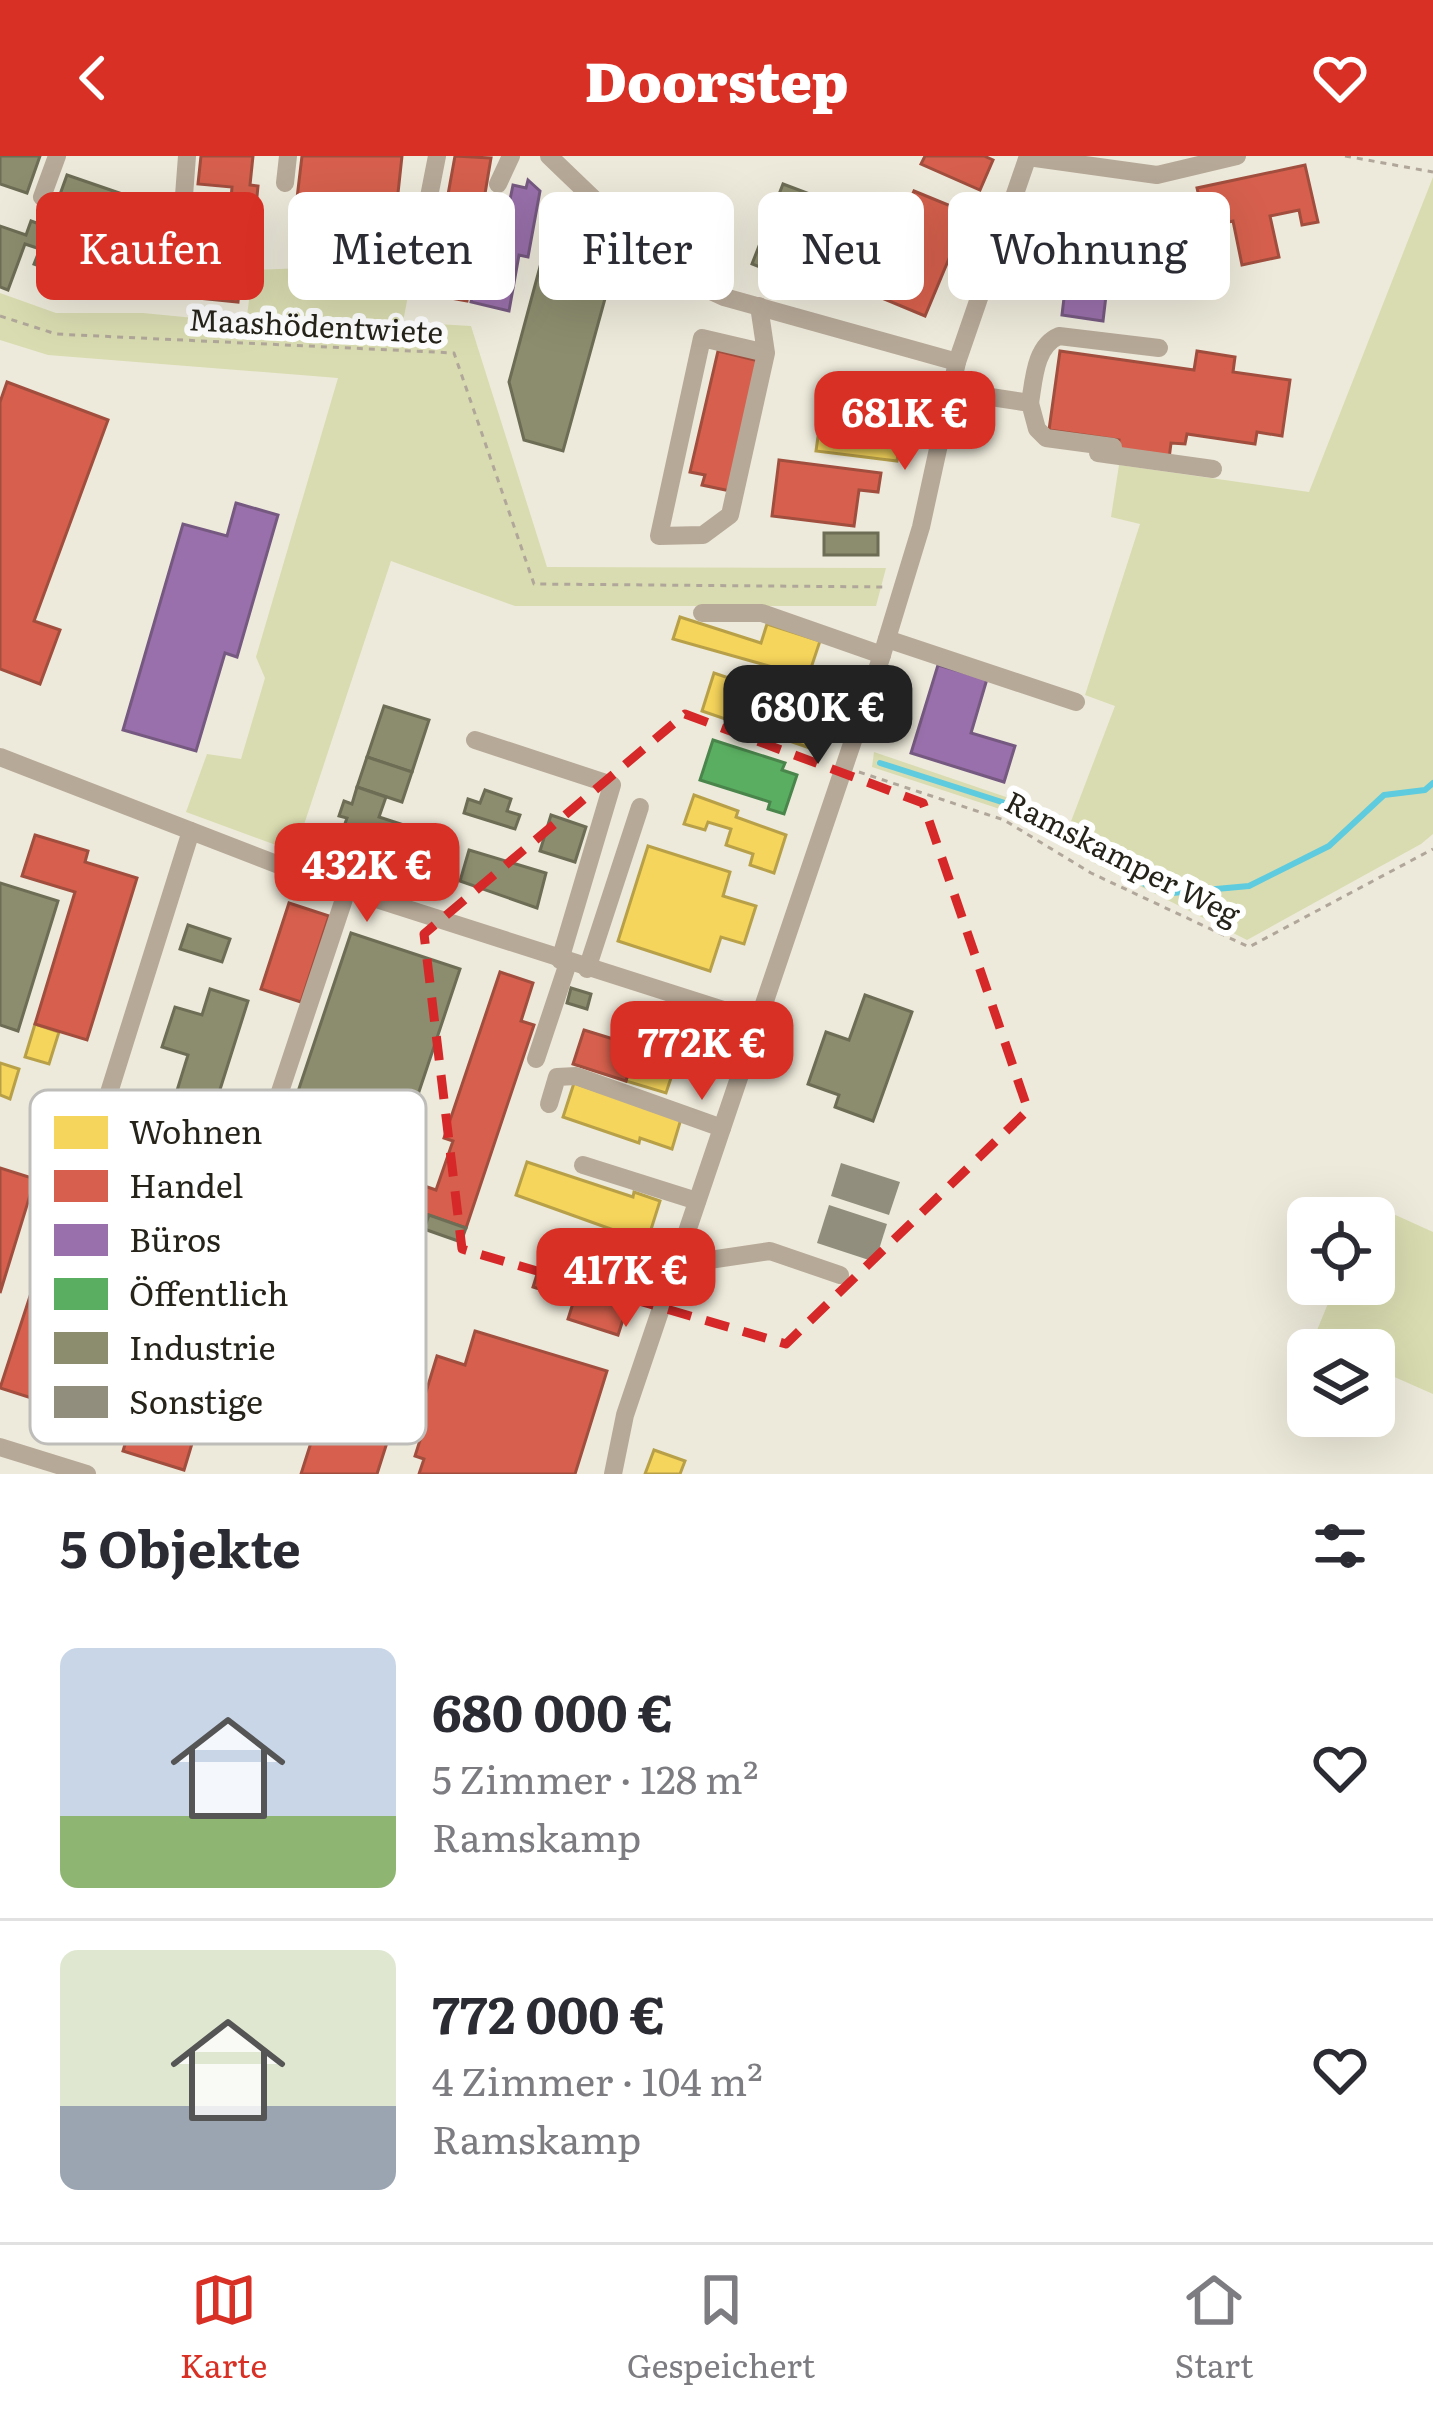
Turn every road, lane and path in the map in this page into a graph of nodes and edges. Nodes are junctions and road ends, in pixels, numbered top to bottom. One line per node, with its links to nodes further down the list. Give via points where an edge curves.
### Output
1 (57, 156): 13 (street)
2 (188, 156): 14 (street)
3 (288, 156): 11 (street)
4 (437, 156): 15 (street)
5 (511, 156): 12 (street)
6 (549, 156): 16 (street, via 682,278)
7 (1237, 156): 9 (street, via 1157,175)
8 (1345, 156): 10 (path)
9 (1028, 157): 20 (street)
10 (1433, 172)
11 (285, 183)
12 (498, 184)
13 (45, 192)
14 (185, 192)
15 (430, 192)
16 (759, 306): 19 (street); 20 (street)
17 (0, 316): 26 (path, Maashödentwiete, via 56,334 454,353 534,584)
18 (1159, 348): 22 (street, via 1051,339)
19 (766, 353): 19 (street, via 730,515 703,535 659,536 702,338)
20 (957, 362): 21 (street)
21 (951, 391): 22 (street); 26 (street)
22 (1030, 403): 23 (street, via 1040,434)
23 (1054, 439): 24 (street); 25 (street, via 1072,450)
24 (1113, 447)
25 (1213, 469)
26 (903, 588): 28 (street)
27 (702, 614): 28 (street, via 762,614)
28 (885, 647): 30 (street); 31 (street)
29 (755, 674): 31 (street)
30 (1076, 702)
31 (863, 714): 34 (street)
32 (475, 740): 39 (street, via 612,785)
33 (0, 757): 36 (street)
34 (846, 767): 37 (path, Ramskamper Weg, via 1004,820 1090,873 1249,947); 40 (street)
35 (640, 807): 39 (street)
36 (191, 831): 38 (street); 42 (street)
37 (1433, 849)
38 (347, 890): 39 (street); 43 (street)
39 (572, 964): 40 (street); 41 (street)
40 (758, 1021): 45 (street)
41 (536, 1060)
42 (110, 1090)
43 (281, 1090)
44 (549, 1104): 45 (street, via 557,1077 576,1076)
45 (722, 1128): 47 (street)
46 (583, 1166): 47 (street)
47 (697, 1202): 48 (street)
48 (676, 1265): 49 (street, via 770,1250); 52 (street, via 625,1415)
49 (840, 1275)
50 (0, 1447): 51 (street)
51 (87, 1474)
52 (614, 1474)

